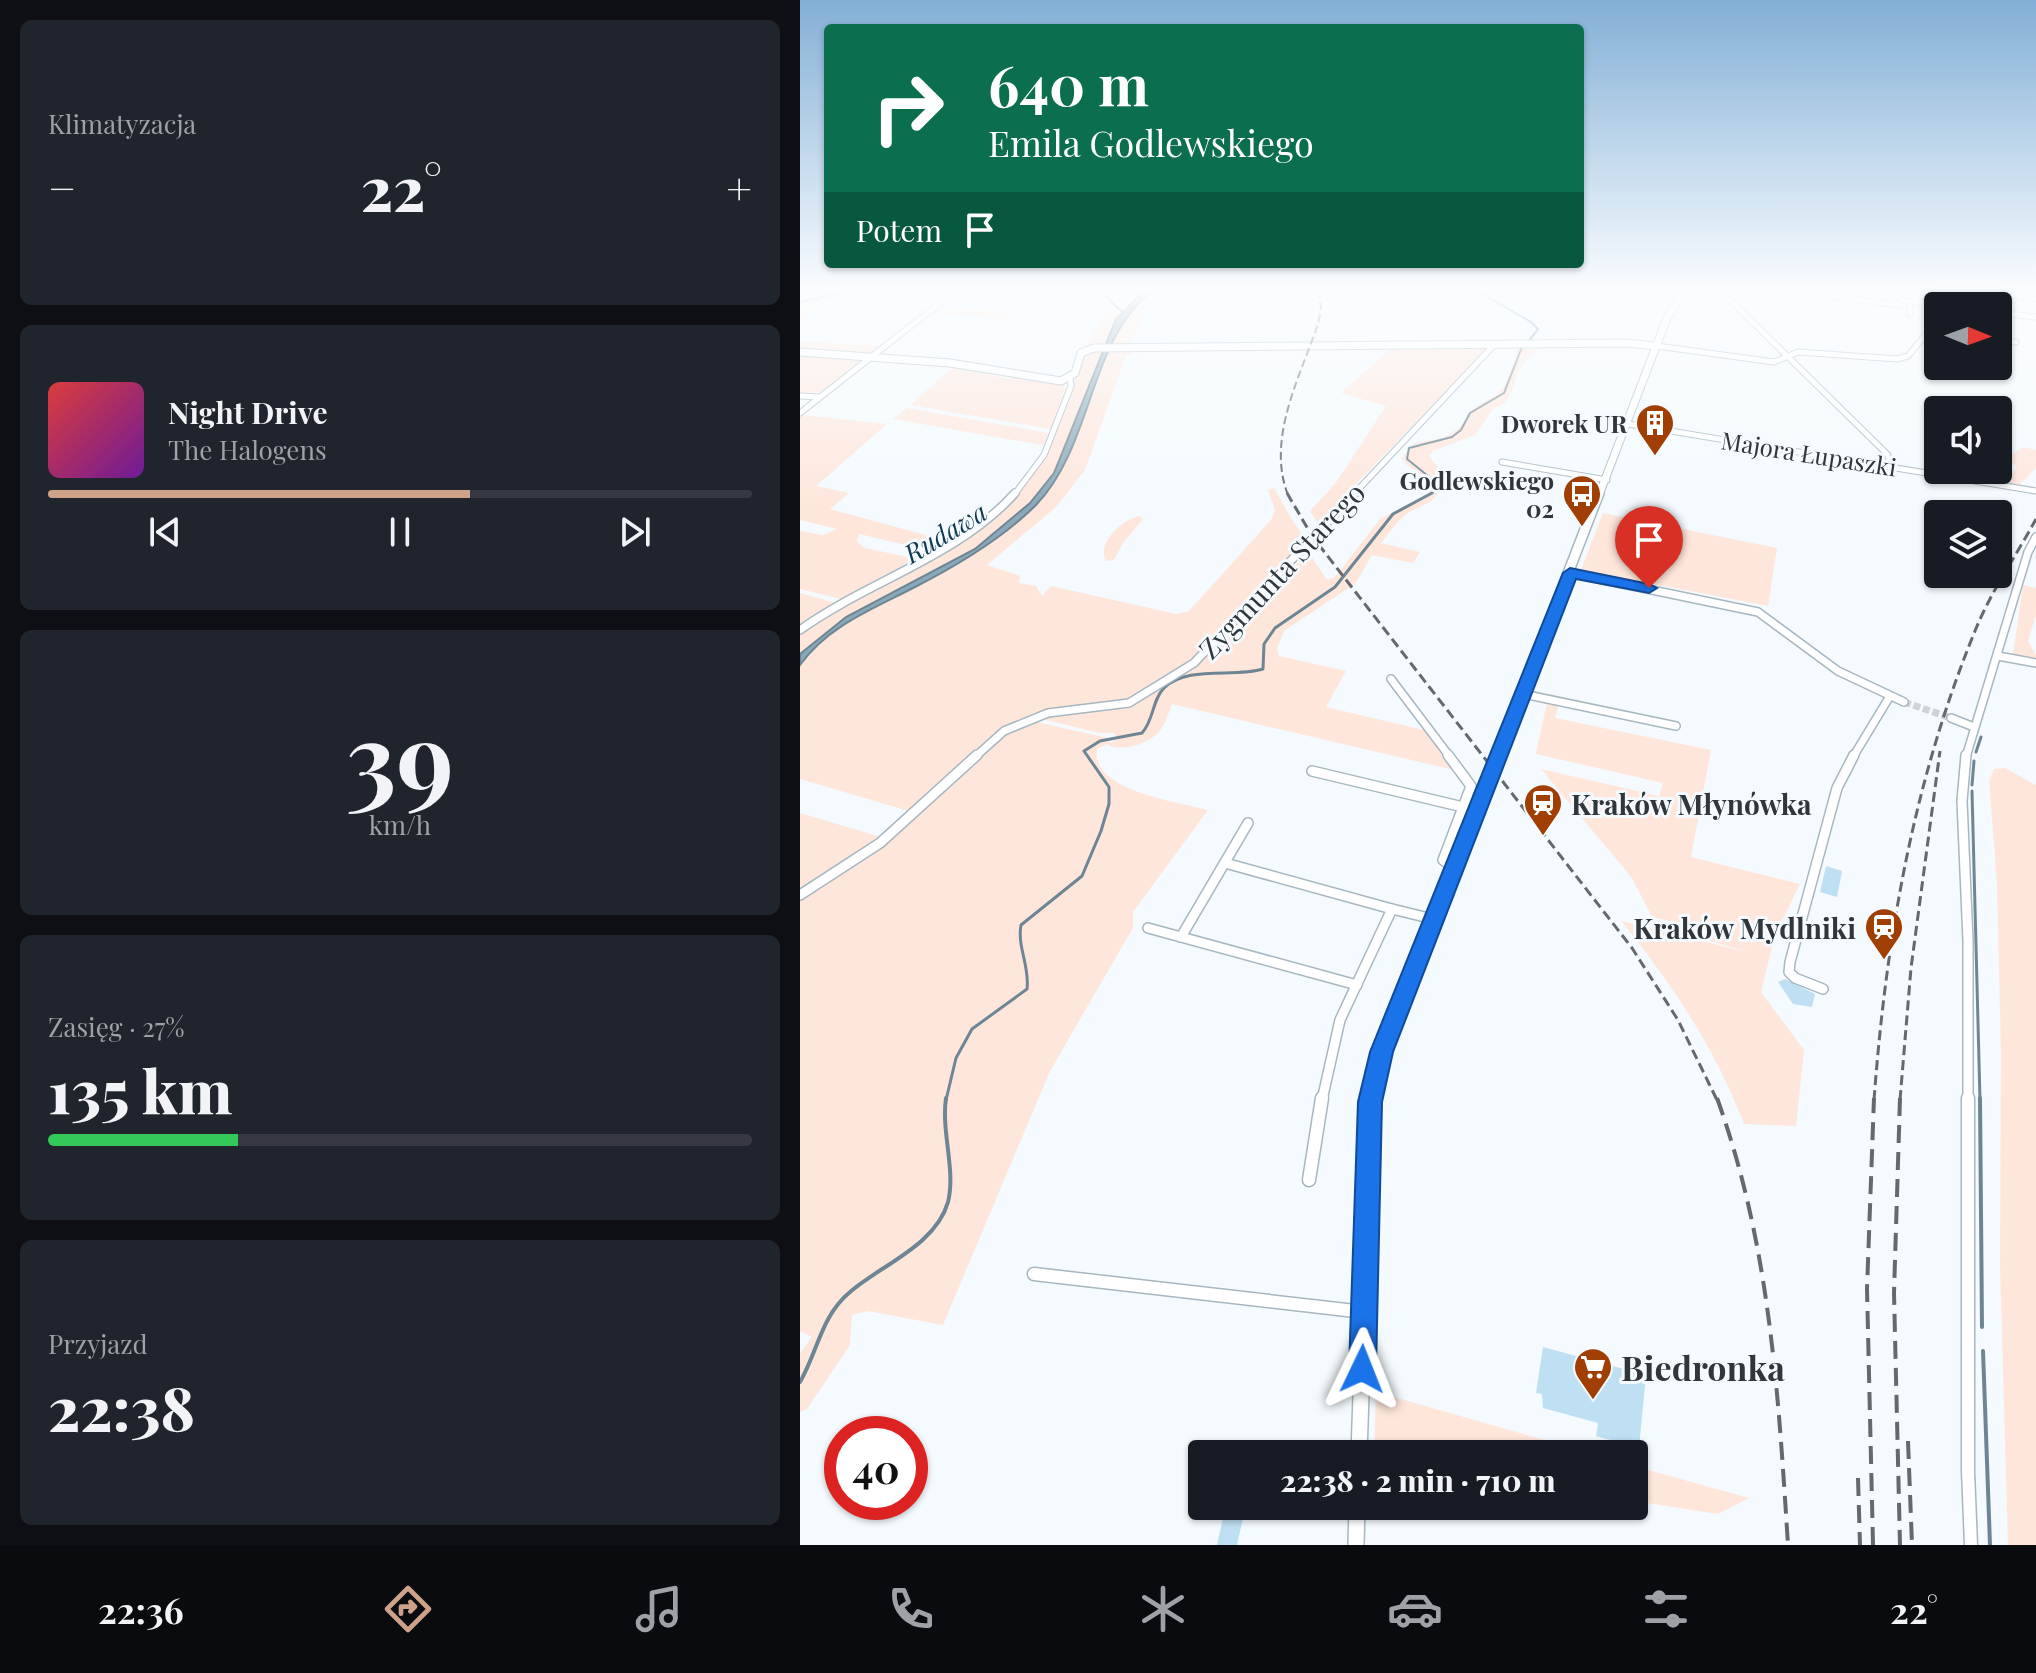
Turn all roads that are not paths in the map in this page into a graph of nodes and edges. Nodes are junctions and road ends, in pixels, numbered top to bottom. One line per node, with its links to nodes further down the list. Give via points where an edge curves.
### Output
1 (863, 364): 9 (street)
2 (956, 364): 7 (street, via 1050,380)
3 (1079, 364): 7 (street)
4 (1476, 364): 33 (street, Zygmunta Starego, via 1194,663 1129,703 1048,713 1004,731 880,843)
5 (1650, 364): 11 (street)
6 (1798, 364): 13 (street, via 1888,455)
7 (1070, 378): 18 (street, via 1038,464 1001,509 933,557 840,603)
8 (800, 396): 9 (street)
9 (820, 397): 10 (street)
10 (800, 413)
11 (1628, 424): 13 (street, Majora Łupaszki); 14 (street)
12 (1502, 462): 14 (street)
13 (1889, 465): 15 (street, Majora Łupaszki)
14 (1607, 480): 17 (street)
15 (2036, 491)
16 (2036, 537): 19 (street)
17 (1570, 573): 22 (street); 23 (street, via 1758,612 1838,671)
18 (800, 630)
19 (1998, 656): 20 (street); 27 (street)
20 (2036, 663)
21 (1391, 679): 29 (street, via 1468,778 1471,786)
22 (1523, 694): 26 (street); 32 (street)
23 (1890, 696): 24 (street); 39 (street, via 1837,788 1794,947 1789,972)
24 (1904, 702)
25 (1951, 718): 27 (street)
26 (1676, 726)
27 (1974, 727): 46 (street, via 1962,801 1968,941)
28 (1312, 771): 29 (street)
29 (1463, 807): 32 (street, via 1443,860)
30 (1248, 823): 31 (street)
31 (1225, 863): 34 (street); 37 (street)
32 (1454, 868): 35 (street)
33 (800, 895)
34 (1392, 909): 35 (street); 38 (street)
35 (1433, 919): 42 (street, via 1373,1083)
36 (1148, 928): 37 (street)
37 (1181, 937): 38 (street)
38 (1357, 985): 40 (street, via 1328,1063)
39 (1823, 989)
40 (1309, 1180)
41 (1034, 1274): 42 (street)
42 (1364, 1312): 43 (street)
43 (1359, 1440)
44 (1357, 1520): 45 (street)
45 (1356, 1545)
46 (1971, 1545)

